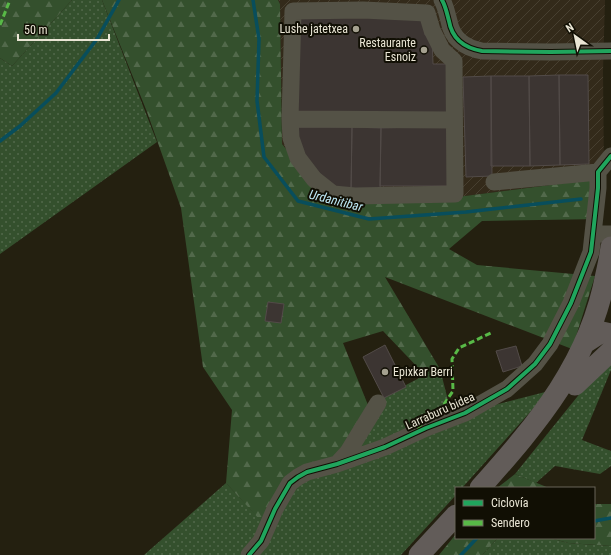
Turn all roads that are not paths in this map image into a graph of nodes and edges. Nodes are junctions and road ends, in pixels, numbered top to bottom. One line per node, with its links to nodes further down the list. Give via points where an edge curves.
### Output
1 (443, 2): 3 (street, via 454,35 474,50)
2 (363, 5): 4 (street, via 293,11); 5 (street, via 427,13 442,50 454,61)
3 (611, 51)
4 (290, 119): 5 (street); 5 (street, via 291,138 298,158 314,179 333,194 355,196 454,194)
5 (454, 120)
6 (611, 156): 7 (street)
7 (598, 180): 8 (street); 9 (street, Larraburu bidea)
8 (494, 182)
9 (593, 234): 10 (street); 19 (street, Larraburu bidea, via 591,252 571,303 550,344 535,364 507,389 465,413)
10 (611, 234)
11 (611, 253): 12 (main road)
12 (608, 293): 13 (main road, via 605,296 600,322); 14 (main road)
13 (607, 333): 14 (main road); 16 (main road)
14 (585, 343): 18 (main road, via 567,378)
15 (611, 351): 16 (main road)
16 (575, 385): 18 (main road)
17 (378, 403): 19 (street, via 348,452)
18 (530, 430): 20 (main road)
19 (337, 464): 22 (street, Larraburu bidea, via 307,472 290,483 261,541)
20 (481, 487)
21 (455, 516): 23 (main road)
22 (249, 555)
23 (419, 555)

